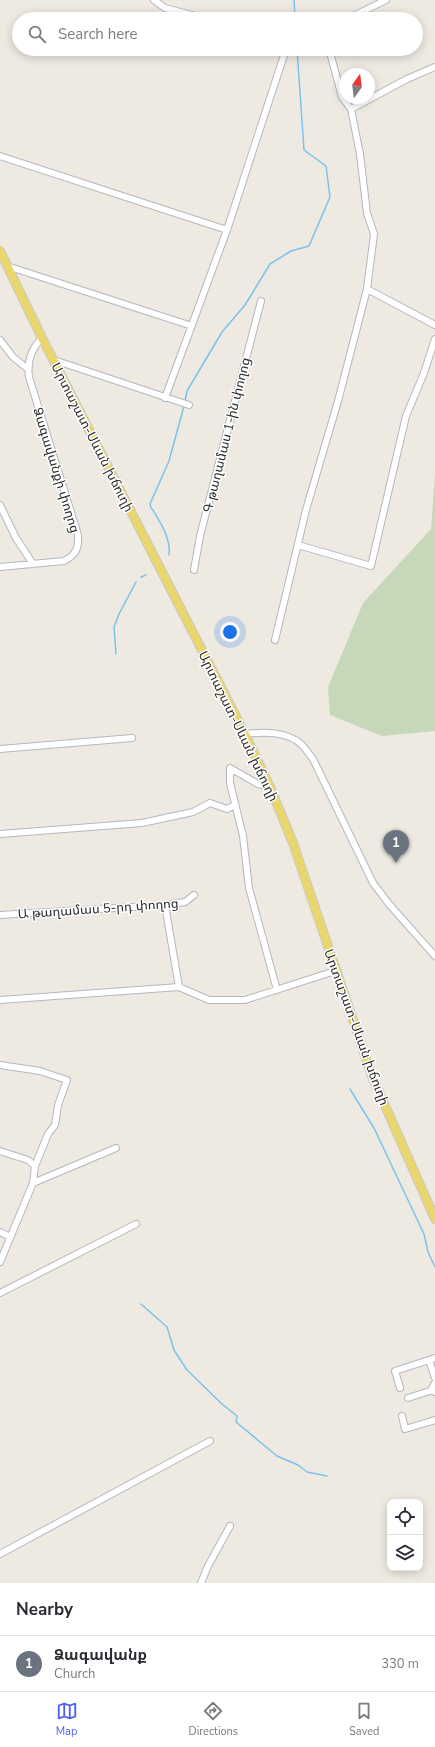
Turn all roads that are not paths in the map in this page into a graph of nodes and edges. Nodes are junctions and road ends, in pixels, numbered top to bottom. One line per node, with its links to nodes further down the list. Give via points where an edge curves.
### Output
1 (154, 0): 3 (street, via 165,8)
2 (386, 0): 4 (street)
3 (180, 12)
4 (361, 12)
5 (284, 56): 10 (street)
6 (331, 56): 8 (street, via 342,97)
7 (435, 67): 8 (street, via 407,78)
8 (351, 109): 13 (street, via 360,154 367,213 374,234)
9 (0, 156): 10 (street)
10 (227, 230): 16 (street)
11 (0, 251): 12 (main road, Արտաշատ-Սևան խճուղի)
12 (7, 266): 16 (street); 17 (main road, Արտաշատ-Սևան խճուղի)
13 (367, 289): 15 (street); 25 (street)
14 (261, 301): 28 (street, Գ թաղամաս 1-ին փողոց, via 200,536)
15 (435, 325)
16 (192, 326): 22 (street)
17 (42, 338): 20 (main road, Արտաշատ-Սևան խճուղի); 21 (street, Ձագավանքի փողոց, via 33,350)
18 (435, 338): 25 (street, via 406,416 370,566)
19 (0, 340): 21 (street, via 13,357)
20 (54, 360): 22 (street); 30 (main road, Արտաշատ-Սևան խճուղի)
21 (28, 369): 26 (street, Ձագավանքի փողոց, via 79,545 75,553 64,561)
22 (165, 398): 23 (street)
23 (189, 405)
24 (0, 505): 26 (street, via 16,538)
25 (298, 545): 29 (street)
26 (33, 564): 27 (street, Ձագավանքի փողոց)
27 (0, 567)
28 (194, 570)
29 (275, 640)
30 (245, 734): 33 (main road, Արտաշատ-Սևան խճուղի); 39 (street, via 262,732 286,735 301,744 313,759 373,883)
31 (132, 738): 32 (street)
32 (0, 749)
33 (270, 787): 34 (street, via 258,784 230,768 230,783); 40 (main road, Արտաշատ-Սևան խճուղի, via 292,843)
34 (236, 805): 35 (street, via 227,810 210,803 193,812 142,823); 42 (street, via 243,836 249,888)
35 (0, 834)
36 (194, 895): 37 (street, Ա թաղամաս 5-րդ փողոց, via 185,902)
37 (165, 906): 38 (street, Ա թաղամաս 5-րդ փողոց); 41 (street)
38 (0, 915)
39 (435, 956)
40 (335, 971): 42 (street); 49 (main road, Արտաշատ-Սևան խճուղի, via 372,1076)
41 (179, 987): 42 (street, via 209,1000 245,1000); 43 (street)
42 (277, 990)
43 (0, 1000)
44 (0, 1065): 47 (street, via 40,1071 67,1080 55,1125 48,1134)
45 (116, 1148): 48 (street)
46 (0, 1151): 47 (street, via 28,1160)
47 (35, 1166): 48 (street)
48 (33, 1184): 52 (street)
49 (435, 1220)
50 (136, 1224): 54 (street)
51 (0, 1232): 52 (street)
52 (10, 1236): 53 (street)
53 (0, 1262)
54 (0, 1292)
55 (432, 1359): 56 (street); 58 (street, via 395,1371)
56 (435, 1378)
57 (435, 1383): 59 (street)
58 (400, 1388)
59 (434, 1391): 60 (street)
60 (408, 1398)
61 (402, 1416): 62 (street, via 405,1429)
62 (435, 1420)
63 (210, 1441): 65 (street)
64 (230, 1526): 66 (street)
65 (0, 1554)
66 (201, 1583)

